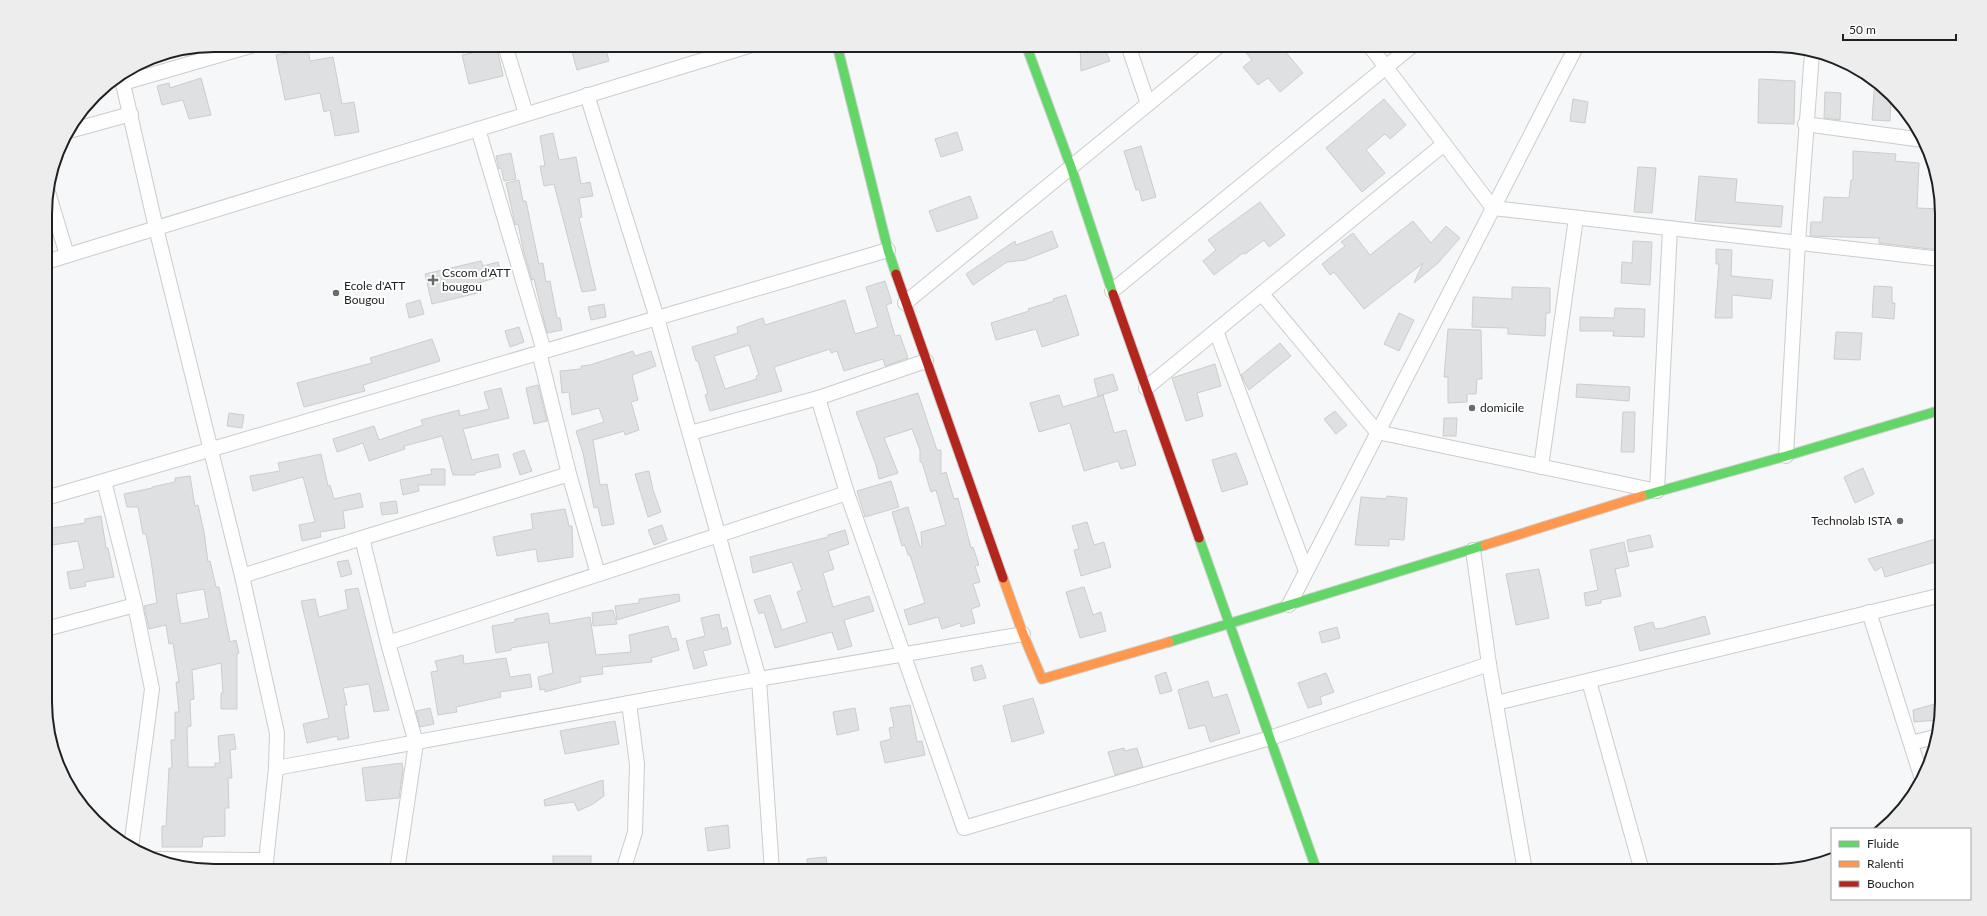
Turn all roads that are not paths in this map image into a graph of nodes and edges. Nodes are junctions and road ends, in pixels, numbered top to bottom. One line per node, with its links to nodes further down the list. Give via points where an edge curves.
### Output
1 (227, 52): 13 (street)
2 (507, 52): 18 (street)
3 (729, 52): 15 (street)
4 (839, 52): 31 (street)
5 (1029, 52): 24 (street)
6 (1130, 52): 16 (street)
7 (1211, 52): 16 (street)
8 (1375, 52): 12 (street)
9 (1404, 52): 12 (street)
10 (1573, 52): 26 (street)
11 (1812, 57): 19 (street)
12 (1387, 66): 23 (street); 35 (street)
13 (126, 78)
14 (122, 80): 17 (street)
15 (587, 96): 18 (street); 38 (street)
16 (1148, 104): 24 (street)
17 (131, 114): 20 (street); 28 (street)
18 (526, 114): 21 (street)
19 (1805, 124): 22 (street); 30 (street)
20 (76, 129)
21 (478, 129): 28 (street); 40 (street)
22 (1916, 139)
23 (1444, 144): 26 (street); 36 (street)
24 (1071, 168): 35 (street); 37 (street)
25 (52, 205): 32 (street)
26 (1493, 208): 27 (street); 45 (street)
27 (1576, 218): 29 (street); 49 (street)
28 (156, 228): 32 (street); 47 (street)
29 (1670, 228): 30 (street); 52 (street)
30 (1798, 242): 33 (street); 48 (street)
31 (888, 250): 37 (street); 38 (street)
32 (67, 255): 34 (street)
33 (1935, 258)
34 (52, 260)
35 (1112, 291): 42 (street)
36 (1262, 294): 39 (street); 45 (street)
37 (905, 304): 41 (street)
38 (657, 318): 40 (street); 46 (street)
39 (1216, 331): 42 (street); 58 (street)
40 (541, 352): 47 (street); 50 (street)
41 (926, 361): 43 (street); 67 (street)
42 (1146, 388): 65 (street)
43 (818, 398): 46 (street); 53 (street)
44 (1935, 412): 48 (street)
45 (1376, 432): 49 (street); 58 (street)
46 (690, 433): 55 (street)
47 (210, 449): 51 (street); 60 (street)
48 (1786, 456): 52 (street)
49 (1541, 467): 52 (street)
50 (569, 474): 56 (street); 59 (street)
51 (104, 481): 54 (street); 63 (street)
52 (1657, 491): 57 (street)
53 (847, 493): 55 (street); 69 (street)
54 (52, 496)
55 (718, 535): 59 (street); 71 (street)
56 (362, 538): 60 (street); 68 (street)
57 (1473, 550): 62 (street); 70 (street)
58 (1306, 571): 62 (street)
59 (598, 574): 68 (street)
60 (242, 576): 79 (street, via 277,733)
61 (1935, 597): 64 (street)
62 (1289, 604): 65 (street)
63 (135, 605): 66 (street); 81 (street, via 152,689)
64 (1869, 612): 72 (street); 78 (street)
65 (1230, 624): 67 (street, via 1042,679); 75 (street)
66 (52, 627)
67 (1023, 634): 69 (street)
68 (388, 643): 77 (street)
69 (903, 654): 71 (street); 75 (street, via 964,828)
70 (1489, 664): 74 (street); 75 (street)
71 (759, 679): 73 (street); 87 (street)
72 (1589, 681): 74 (street); 90 (street)
73 (629, 703): 77 (street); 86 (street, via 637,764 635,832)
74 (1496, 703): 89 (street)
75 (1270, 738): 88 (street)
76 (1931, 738): 78 (street)
77 (416, 743): 79 (street); 85 (street)
78 (1910, 743): 80 (street)
79 (276, 768): 84 (street)
80 (1919, 771)
81 (132, 841)
82 (181, 860): 83 (street)
83 (247, 864)
84 (266, 864)
85 (397, 864)
86 (625, 864)
87 (772, 864)
88 (1315, 864)
89 (1524, 864)
90 (1640, 864)

